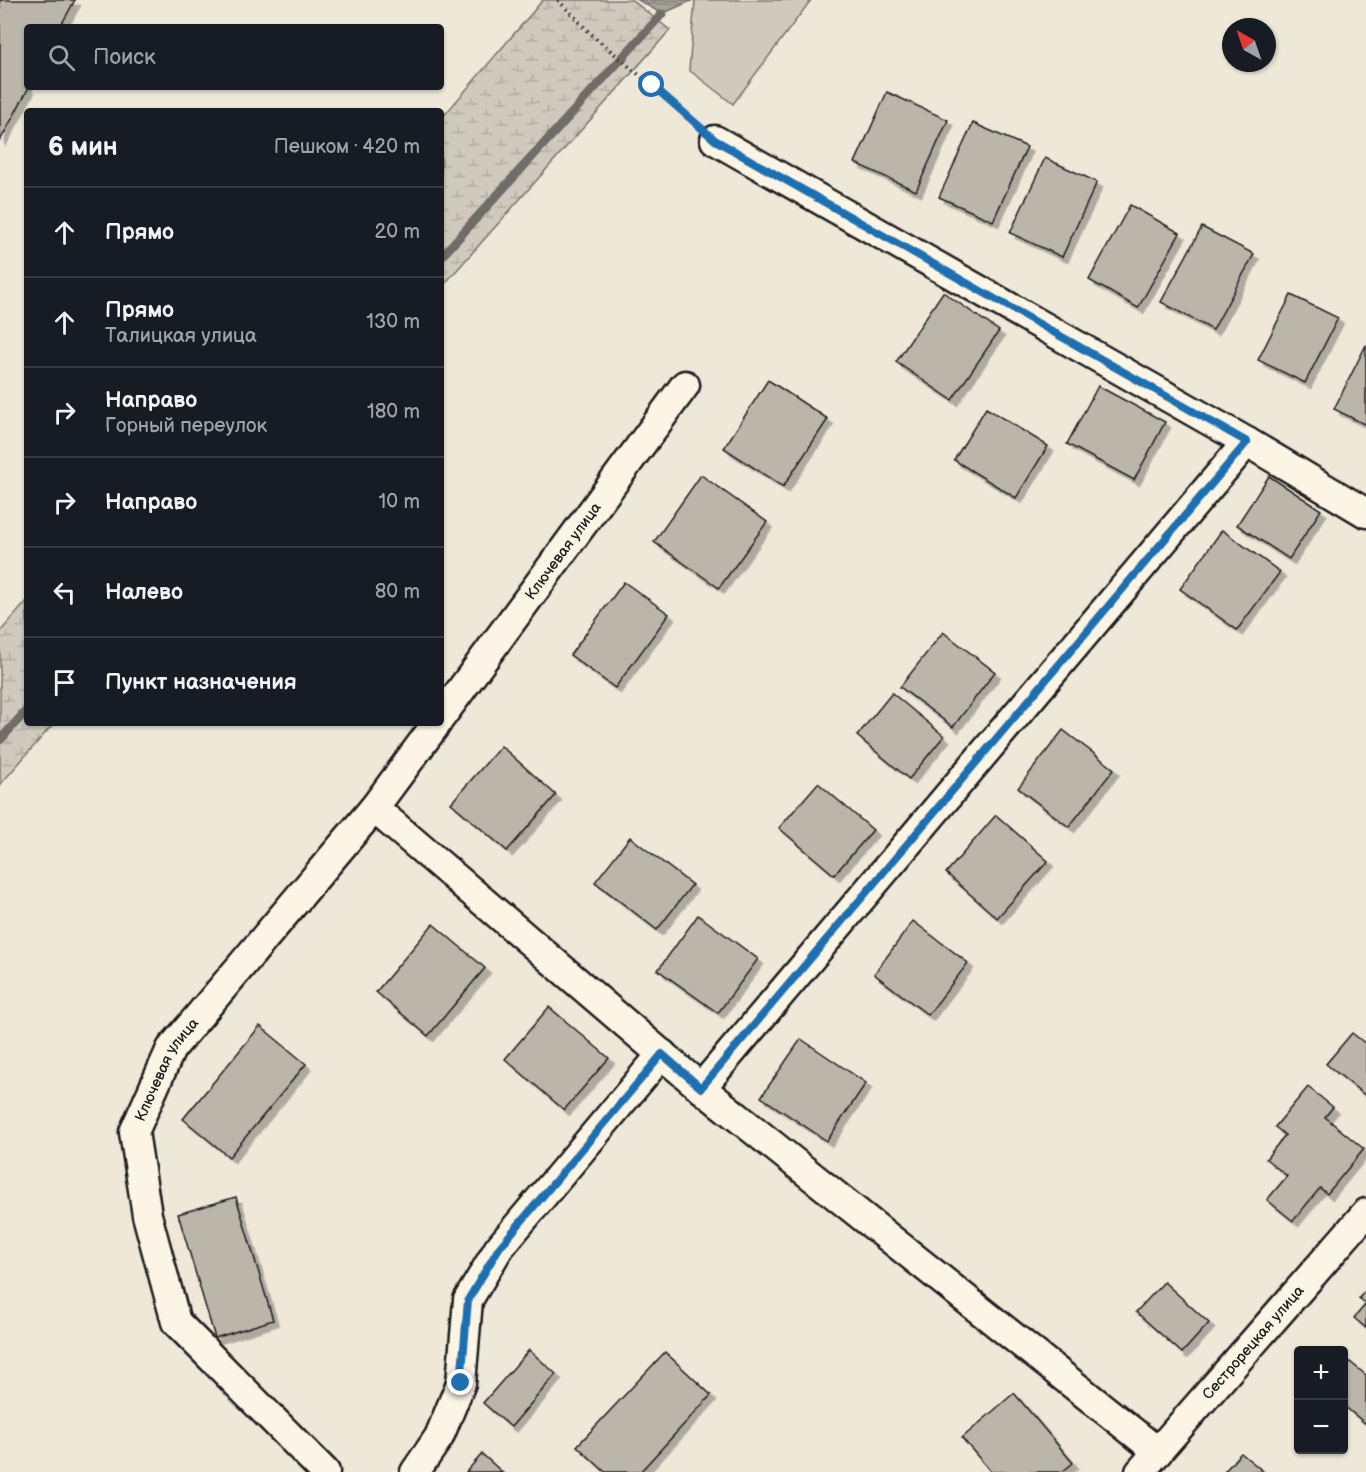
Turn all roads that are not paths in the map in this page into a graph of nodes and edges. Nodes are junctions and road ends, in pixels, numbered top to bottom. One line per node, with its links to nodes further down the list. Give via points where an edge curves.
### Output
1 (715, 140): 3 (street)
2 (685, 384): 5 (street, Ключевая улица)
3 (1247, 442): 4 (street); 9 (street)
4 (1366, 513)
5 (444, 713)
6 (435, 726): 7 (street, Ключевая улица)
7 (374, 808): 8 (street); 12 (street, Ключевая улица, via 171,1049 134,1132 147,1215 176,1322)
8 (662, 1054): 9 (street); 13 (street, via 499,1248 468,1300 461,1383 439,1437)
9 (701, 1088): 11 (street)
10 (1366, 1213): 11 (street, Сестрорецкая улица)
11 (1149, 1462)
12 (325, 1472)
13 (415, 1472)

